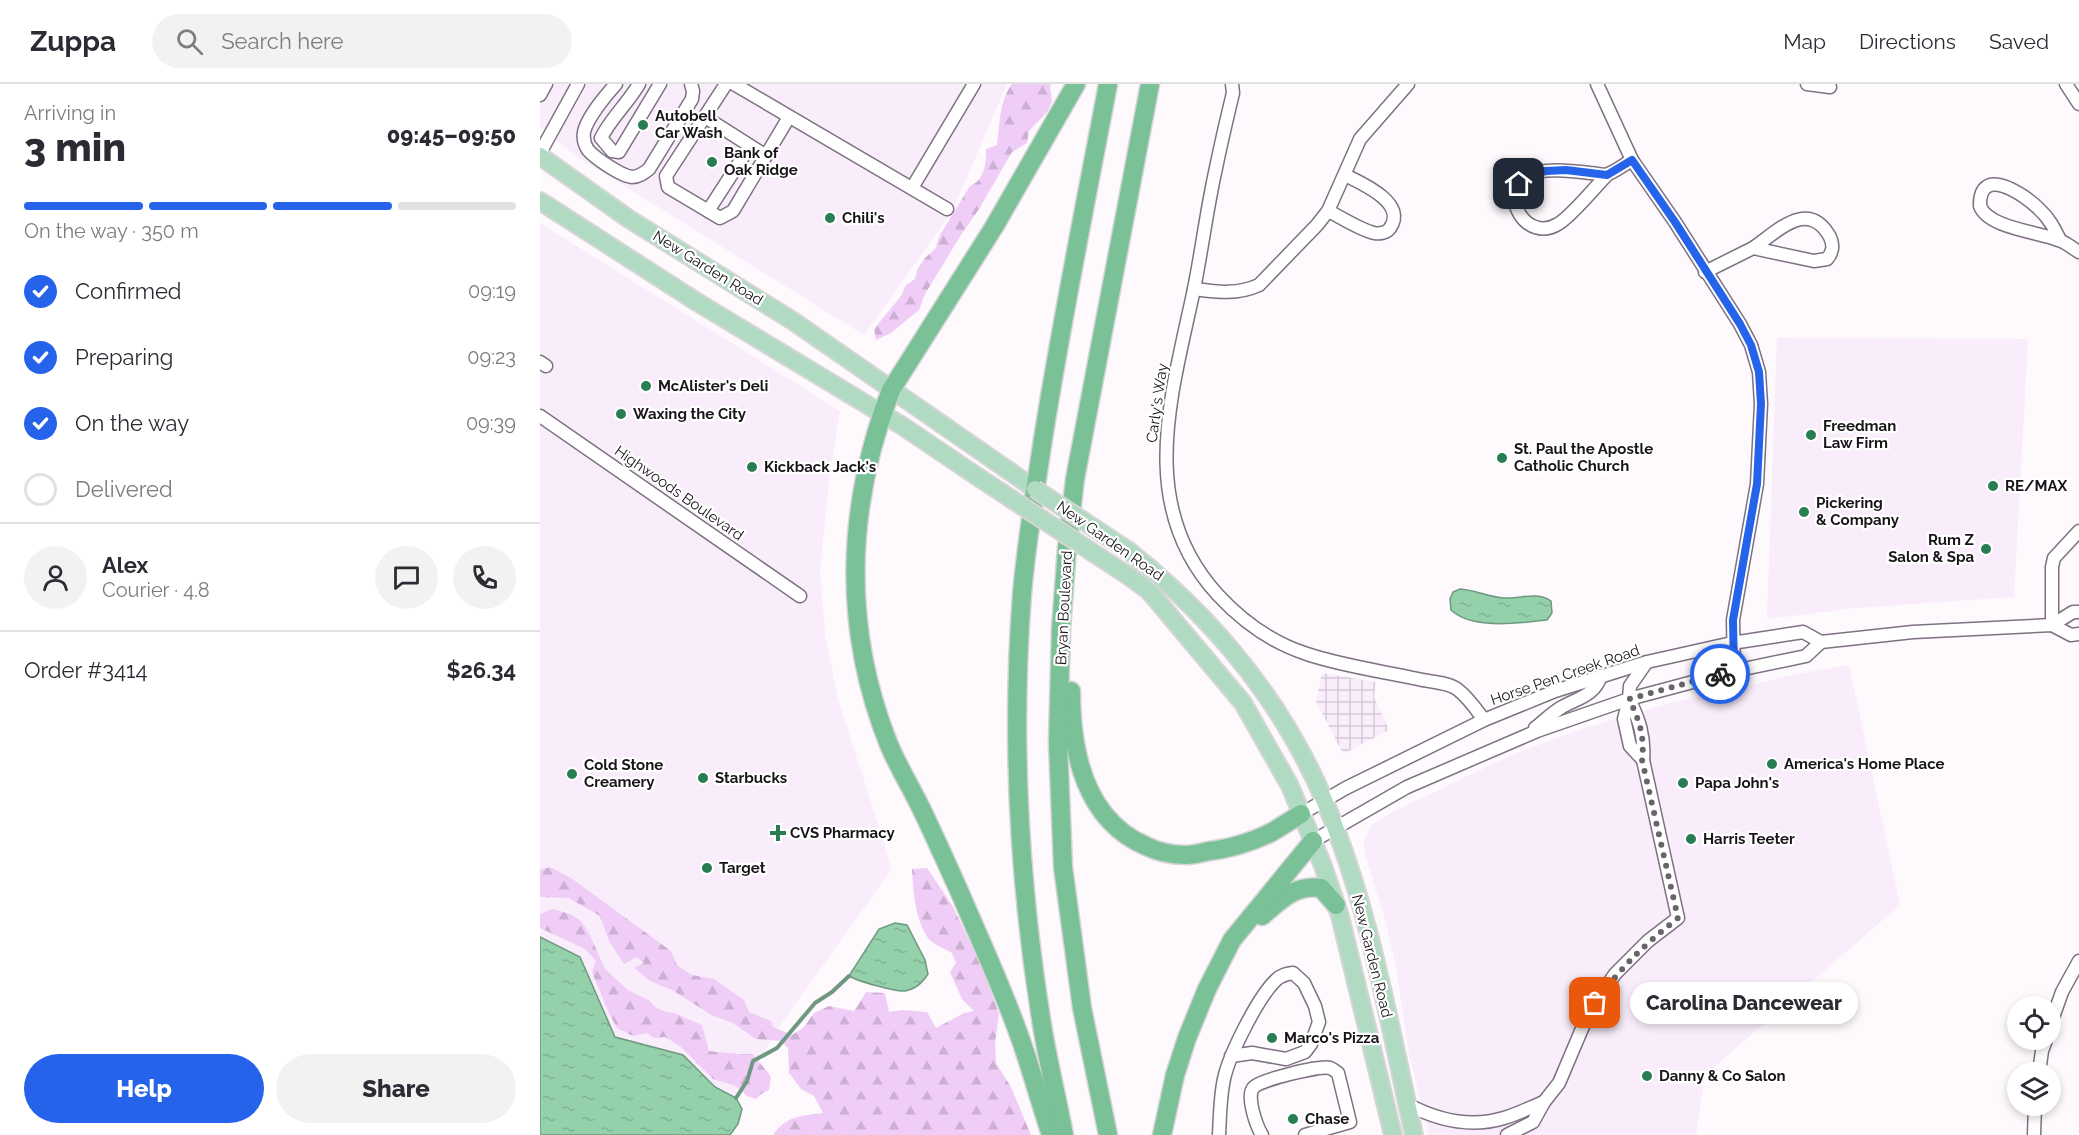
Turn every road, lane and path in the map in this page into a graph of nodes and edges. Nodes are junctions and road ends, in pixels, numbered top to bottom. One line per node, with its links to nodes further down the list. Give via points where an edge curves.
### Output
1 (546, 84): 19 (street)
2 (578, 84): 24 (street)
3 (616, 84): 6 (street, via 586,125 584,142 597,158 632,177 649,169 692,99)
4 (639, 84): 5 (street, via 601,138 612,151 619,152)
5 (660, 84)
6 (691, 84)
7 (726, 84): 21 (street)
8 (734, 84): 22 (street)
9 (974, 84): 29 (street)
10 (1076, 84): 39 (highway, via 994,227)
11 (1108, 84): 69 (highway, via 1052,382 1027,546 1019,637 1017,721 1023,873 1042,1027)
12 (1150, 84): 43 (highway, Bryan Boulevard, via 1088,405)
13 (1232, 84): 38 (street, Carly's Way)
14 (1408, 84): 27 (street, via 1360,139)
15 (1807, 84): 18 (street)
16 (2066, 84): 20 (street)
17 (1602, 86): 26 (street)
18 (1830, 87)
19 (540, 95)
20 (2079, 104)
21 (705, 117): 23 (street); 33 (street, via 666,176 668,187)
22 (789, 117): 25 (street); 29 (street)
23 (750, 146): 25 (street); 33 (street)
24 (540, 155): 39 (main road, New Garden Road, via 629,219 793,321)
25 (766, 156): 33 (street, via 733,211 720,218)
26 (1632, 160): 28 (street); 37 (street)
27 (1345, 175): 32 (street); 32 (street, via 1384,198 1393,214 1392,227 1373,233)
28 (1607, 175): 28 (street, via 1566,170 1528,175 1519,184 1515,198 1518,214 1529,226 1547,228 1559,224)
29 (912, 188): 31 (street)
30 (540, 201): 40 (main road, New Garden Road)
31 (947, 209)
32 (1328, 210): 38 (street, via 1259,285 1231,293)
33 (708, 211)
34 (2060, 240): 34 (street, via 2038,208 2011,188 1993,184 1982,192 1980,206 1987,216); 36 (street)
35 (1753, 248): 35 (street, via 1814,261 1827,259 1833,249 1821,225 1802,218); 37 (street)
36 (2079, 252)
37 (1705, 272): 49 (street, via 1751,345 1761,384 1757,484)
38 (1194, 289): 54 (street, Carly's Way, via 1173,389 1165,453 1172,510 1200,576 1242,620 1295,650 1456,688)
39 (891, 390): 40 (highway); 56 (main road, New Garden Road, bridge, via 1129,551 1165,580 1242,663 1284,723)
40 (881, 414): 57 (main road, New Garden Road, bridge, via 1149,591 1243,703 1290,786); 68 (highway, via 855,548 859,627 871,686 890,745 978,934 1019,1035)
41 (540, 416): 44 (street, Highwoods Boulevard)
42 (2079, 531): 46 (street, via 2054,558 2050,581)
43 (1067, 548): 57 (highway, via 1073,739 1086,785 1109,821 1138,843 1186,855 1222,849 1268,834); 70 (highway, Bryan Boulevard, via 1058,743 1063,867 1082,1008)
44 (800, 597)
45 (2079, 612): 46 (street, Horse Pen Creek Road)
46 (2052, 625): 47 (street, Horse Pen Creek Road, via 2071,635); 48 (street, Horse Pen Creek Road, via 1912,632)
47 (2079, 634)
48 (1821, 642): 49 (street, Horse Pen Creek Road, via 1803,632); 51 (street, Horse Pen Creek Road, via 1806,656)
49 (1732, 643): 50 (street, Horse Pen Creek Road); 51 (street)
50 (1647, 662): 52 (street, Horse Pen Creek Road); 53 (street, via 1630,686)
51 (1734, 671): 53 (street, Horse Pen Creek Road)
52 (1601, 676): 54 (street, Horse Pen Creek Road); 55 (street, via 1588,695 1559,708)
53 (1629, 699): 55 (street, Horse Pen Creek Road); 65 (street, via 1639,720 1644,745 1642,760 1678,918 1615,974 1584,1024 1559,1083)
54 (1484, 720): 56 (street, Horse Pen Creek Road)
55 (1525, 736): 58 (street, Horse Pen Creek Road, via 1407,788)
56 (1324, 800): 57 (street, Horse Pen Creek Road); 58 (main road, New Garden Road)
57 (1301, 814): 59 (main road, New Garden Road)
58 (1335, 827): 59 (street, Horse Pen Creek Road); 66 (main road, New Garden Road, via 1370,940)
59 (1313, 841): 60 (main road, New Garden Road); 61 (highway)
60 (1336, 905): 61 (highway, via 1321,888 1305,887 1292,891); 75 (main road, New Garden Road)
61 (1243, 927): 71 (highway, via 1207,989 1187,1038)
62 (2079, 961): 63 (street)
63 (2061, 996)
64 (1231, 1056): 64 (street, via 1252,1053 1286,1059 1305,1052 1319,1022 1304,983 1293,974 1276,979); 72 (street, via 1224,1079)
65 (1544, 1102): 66 (street, via 1504,1118 1475,1122 1436,1117); 77 (street, via 1533,1122)
66 (1407, 1104): 76 (main road, New Garden Road)
67 (2035, 1116): 78 (street)
68 (1051, 1135)
69 (1065, 1135)
70 (1108, 1135)
71 (1162, 1135)
72 (1219, 1135)
73 (1262, 1135): 74 (street, via 1255,1124 1250,1093 1254,1087 1300,1072 1330,1068 1338,1073 1350,1122)
74 (1305, 1135)
75 (1393, 1135)
76 (1414, 1135)
77 (1507, 1135)
78 (2034, 1135)

